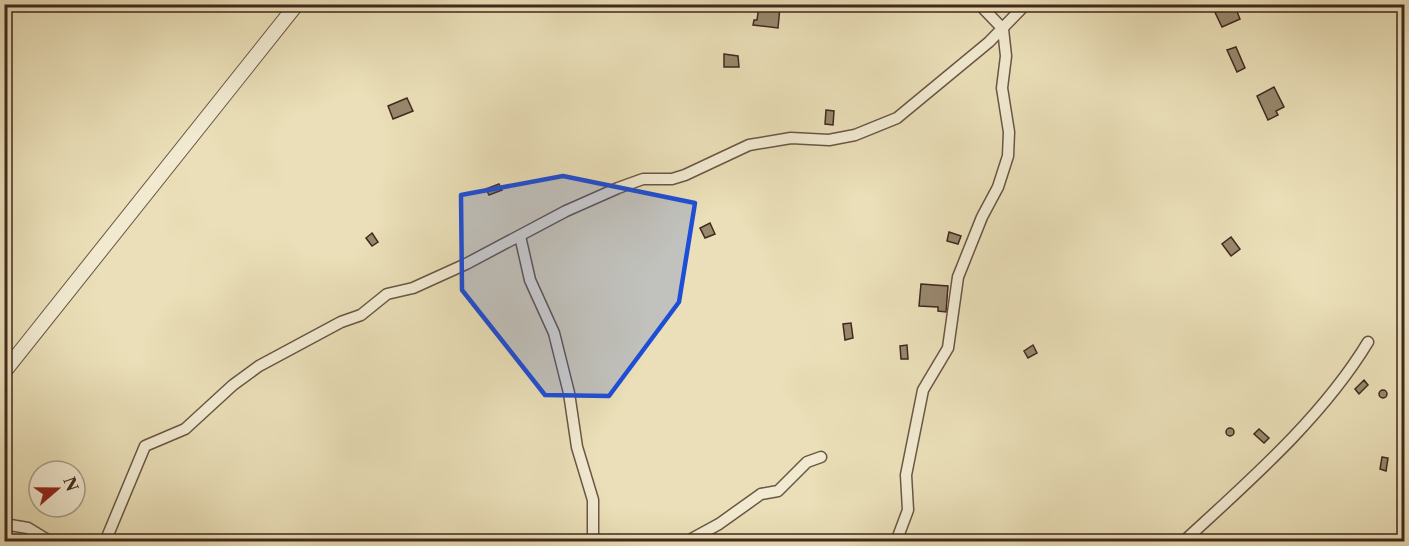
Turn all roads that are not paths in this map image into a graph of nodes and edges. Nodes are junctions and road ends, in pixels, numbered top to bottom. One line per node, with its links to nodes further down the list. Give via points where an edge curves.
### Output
1 (297, 4): 7 (street)
2 (979, 4): 4 (street)
3 (1026, 4): 4 (street)
4 (1003, 29): 5 (street, via 897,118 838,139 791,138 749,145 685,175 643,179 618,188); 14 (street, via 1006,56 1002,88 1009,132 1008,156 958,277 948,348 923,390 906,475 908,510)
5 (520, 236): 11 (street, via 413,288 387,294 354,320 341,322 259,366 185,429 146,446); 12 (street, via 530,280 551,325 563,367 577,447 593,500)
6 (1368, 342): 15 (street, via 1347,376 1286,444)
7 (4, 372)
8 (821, 457): 13 (street, via 807,462 778,491 761,494 719,525)
9 (4, 524): 10 (street, via 28,528)
10 (51, 542)
11 (105, 542)
12 (593, 542)
13 (686, 542)
14 (896, 542)
15 (1183, 542)

